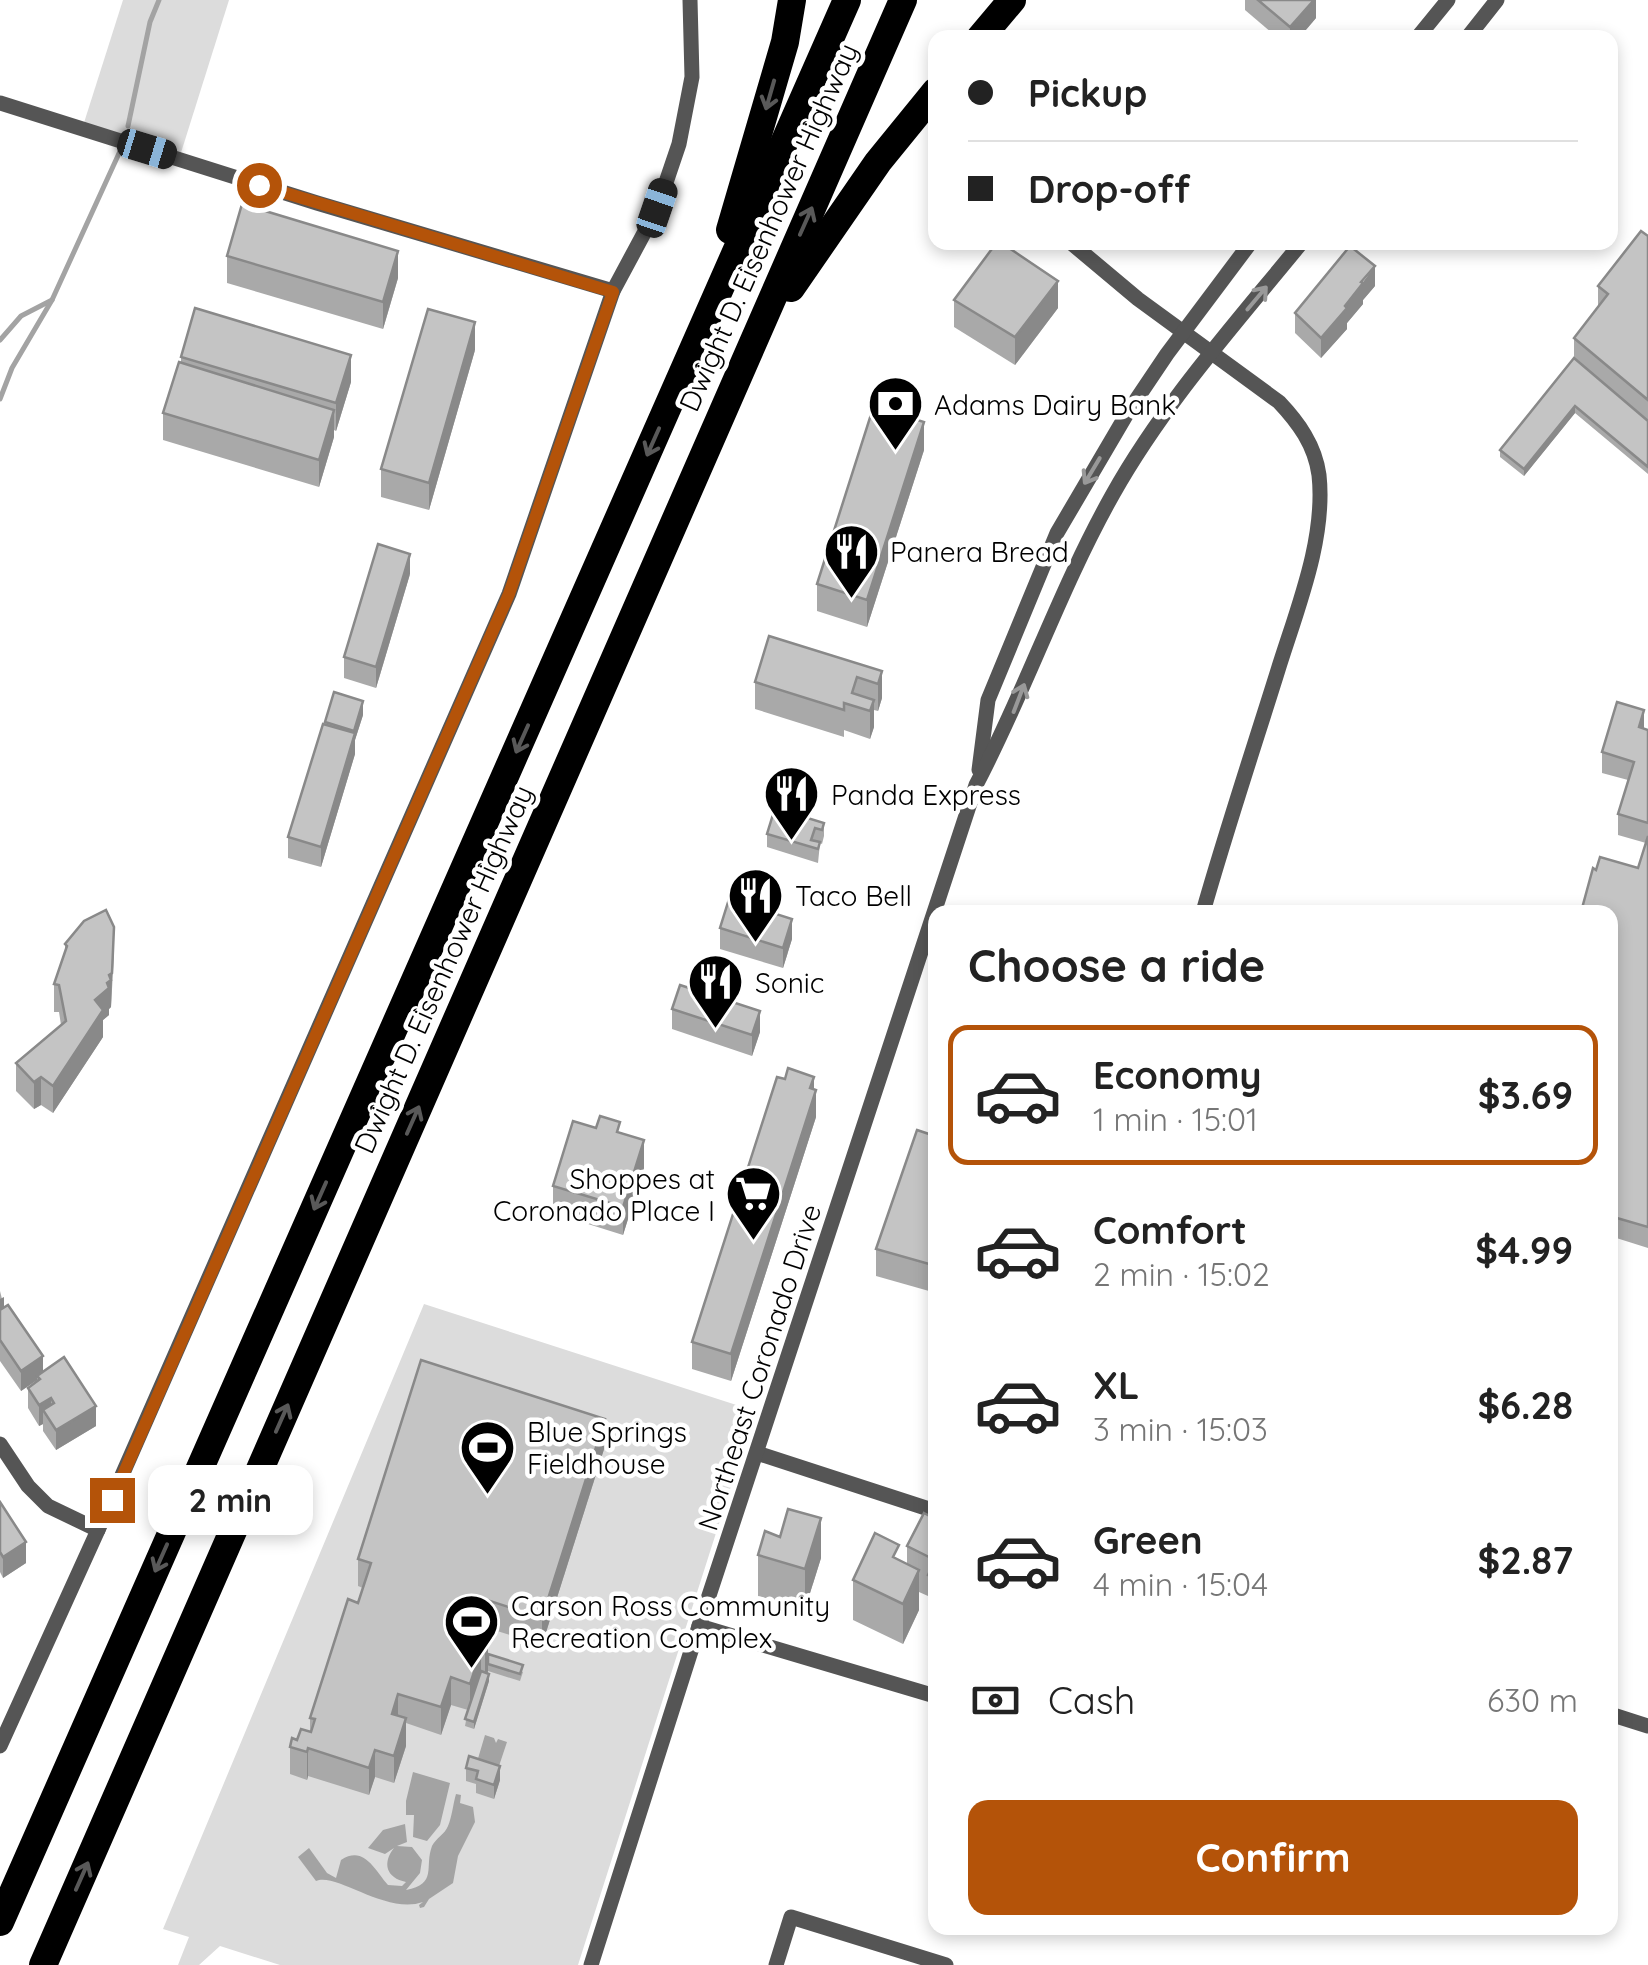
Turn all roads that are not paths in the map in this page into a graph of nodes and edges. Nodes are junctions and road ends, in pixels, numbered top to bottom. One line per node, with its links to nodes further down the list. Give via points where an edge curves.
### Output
1 (690, 0): 16 (street, via 692,77 680,144 657,208)
2 (792, 0): 20 (highway, one-way to 20, via 754,152)
3 (847, 0): 20 (highway, Dwight D. Eisenhower Highway)
4 (903, 0): 18 (highway, Dwight D. Eisenhower Highway, one-way to 4)
5 (1012, 0): 8 (highway)
6 (1448, 0): 9 (street)
7 (1497, 0): 10 (street)
8 (987, 30)
9 (1424, 30)
10 (1473, 30)
11 (928, 101): 18 (highway)
12 (0, 103): 16 (street)
13 (1080, 250): 17 (street)
14 (1246, 250): 17 (street, Northeast Coronado Drive)
15 (1296, 250): 19 (street, Northeast Coronado Drive, one-way to 15)
16 (613, 292): 28 (street, via 509,594)
17 (1184, 331): 19 (street); 21 (street, Northeast Coronado Drive, one-way to 21, via 1079,492 1033,586 988,700)
18 (753, 342): 35 (highway, Dwight D. Eisenhower Highway, one-way to 18)
19 (1212, 354): 21 (street, Northeast Coronado Drive, one-way to 19, via 1114,491); 23 (street, via 1297,421 1318,470 1320,496 1302,593)
20 (687, 364): 34 (highway, Dwight D. Eisenhower Highway, one-way to 34)
21 (976, 785): 22 (street, Northeast Coronado Drive)
22 (936, 905)
23 (1205, 905)
24 (928, 931): 26 (street, Northeast Coronado Drive)
25 (0, 1444): 28 (street, via 48,1506)
26 (756, 1453): 27 (street); 29 (street, Northeast Coronado Drive)
27 (928, 1509)
28 (98, 1530): 33 (street)
29 (699, 1626): 30 (street); 36 (street, Northeast Coronado Drive)
30 (928, 1694)
31 (1618, 1717): 32 (street)
32 (1648, 1726)
33 (0, 1746)
34 (0, 1922)
35 (43, 1965)
36 (591, 1965)
37 (776, 1965): 38 (street, via 791,1917)
38 (946, 1965)

